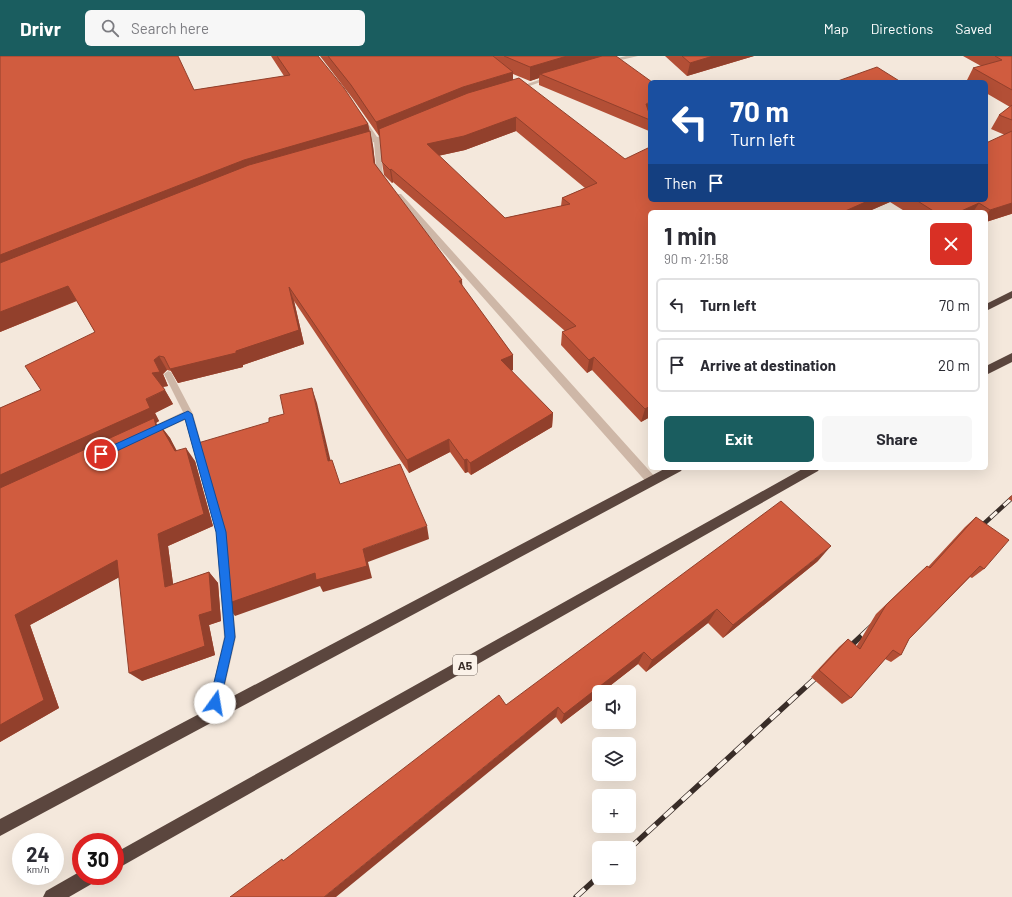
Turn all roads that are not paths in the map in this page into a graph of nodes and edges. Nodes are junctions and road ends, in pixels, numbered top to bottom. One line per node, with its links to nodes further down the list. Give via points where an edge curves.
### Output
1 (634, 56): 2 (street)
2 (603, 62)
3 (557, 76): 4 (street)
4 (512, 90)
5 (355, 108): 7 (street)
6 (397, 132): 7 (street)
7 (377, 141): 8 (street); 18 (street, via 380,176)
8 (355, 147)
9 (1012, 294): 10 (highway)
10 (988, 307)
11 (1012, 357): 12 (highway)
12 (988, 370)
13 (168, 374): 14 (street)
14 (188, 414): 15 (street); 19 (street, via 221,532 230,637)
15 (138, 438)
16 (672, 470): 18 (highway)
17 (810, 470): 21 (highway, A5)
18 (652, 481): 19 (highway)
19 (212, 716): 20 (highway)
20 (0, 828)
21 (124, 857)
22 (73, 885): 23 (highway)
23 (52, 897)

